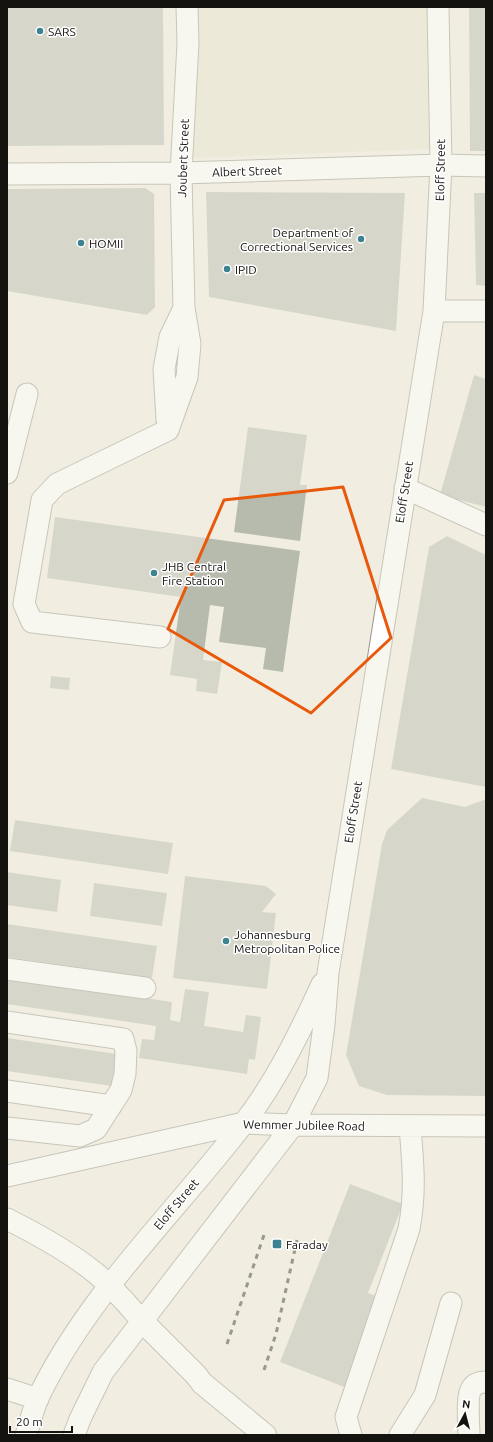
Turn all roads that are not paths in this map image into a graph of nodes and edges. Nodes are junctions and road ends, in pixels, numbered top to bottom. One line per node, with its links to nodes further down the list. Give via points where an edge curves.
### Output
1 (187, 7): 5 (street, Joubert Street, via 188,43)
2 (438, 7): 3 (street, Eloff Street)
3 (441, 165): 4 (street, Albert Street); 5 (street, Albert Street); 7 (street, Eloff Street)
4 (486, 166)
5 (181, 173): 6 (street, Albert Street); 13 (street, Joubert Street, via 184,308 170,337 164,369 168,430 57,484 42,500 24,604 32,622)
6 (7, 174)
7 (434, 311): 8 (street); 11 (street, Eloff Street)
8 (486, 311)
9 (27, 394): 10 (street)
10 (7, 473)
11 (405, 488): 12 (street); 15 (street, Eloff Street)
12 (486, 525)
13 (160, 637)
14 (7, 969): 16 (street)
15 (328, 973): 20 (street, Eloff Street, via 302,1027); 21 (street, Eloff Street, via 316,1078)
16 (145, 988)
17 (7, 1022): 19 (street, via 122,1039 126,1050 125,1074 121,1090)
18 (7, 1091): 19 (street)
19 (111, 1106): 24 (street, via 96,1130 80,1136)
20 (244, 1123): 21 (street, Wemmer Jubilee Road); 25 (street, Wemmer Jubilee Road); 27 (street, Eloff Street)
21 (293, 1125): 23 (street, Wemmer Jubilee Road); 29 (street, Eloff Street)
22 (486, 1126): 23 (street, Wemmer Jubilee Road)
23 (410, 1127): 36 (street, via 415,1181 409,1229 346,1417)
24 (7, 1128)
25 (7, 1176)
26 (7, 1219): 27 (street, via 32,1231 80,1262)
27 (109, 1285): 29 (street); 32 (street, Eloff Street, via 54,1368)
28 (451, 1303): 37 (street, via 425,1395)
29 (141, 1320): 33 (highway, via 202,1383); 35 (street, Eloff Street, via 103,1372)
30 (486, 1382): 38 (street, via 471,1388)
31 (7, 1389): 32 (street)
32 (38, 1399): 34 (street, Eloff Street)
33 (257, 1429)
34 (26, 1435)
35 (74, 1435)
36 (351, 1435)
37 (400, 1435)
38 (469, 1435)

